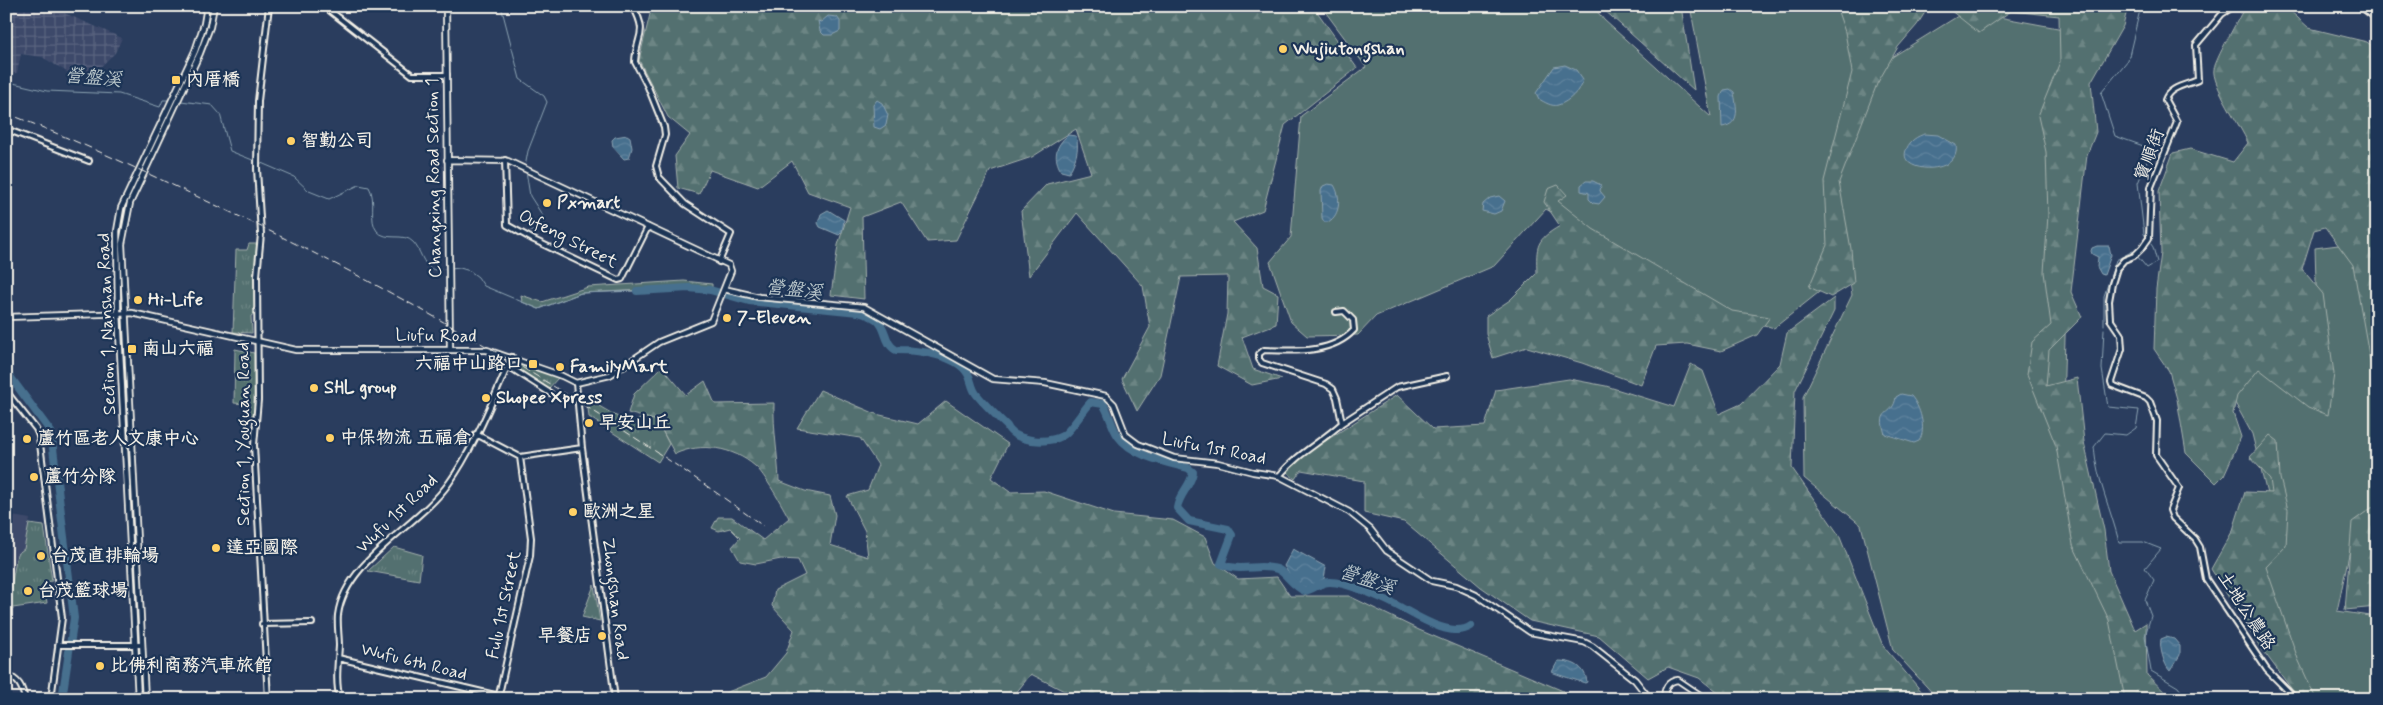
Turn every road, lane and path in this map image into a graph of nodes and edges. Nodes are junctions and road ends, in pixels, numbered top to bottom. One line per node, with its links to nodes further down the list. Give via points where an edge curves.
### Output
1 (207, 6): 19 (street, Section 1, Nanshan Road, via 198,43 121,208 116,231)
2 (214, 6): 20 (street, Section 1, Nanshan Road, via 207,36 126,213 122,244)
3 (269, 6): 22 (street, Section 1, Youguan Road, via 258,101 261,234 257,276)
4 (324, 6): 10 (street, via 412,75)
5 (446, 6): 10 (street, Changxing Road Section 1)
6 (633, 6): 16 (street, via 642,22 634,62 664,127 665,135 656,166 659,177 685,204 731,234)
7 (2234, 6): 30 (street, 寶順街, via 2222,14 2196,45 2198,80 2167,95 2165,100 2177,122 2151,187 2149,238 2134,256 2124,260 2112,284 2110,319 2121,335 2122,349 2111,382 2124,391)
8 (2360, 6): 9 (street)
9 (2377, 19)
10 (447, 75): 13 (street, Changxing Road Section 1)
11 (6, 129): 12 (street)
12 (88, 160)
13 (447, 160): 14 (street); 23 (street, Changxing Road Section 1)
14 (505, 160): 15 (street); 15 (street, Oufeng Street, via 507,225 618,280 622,279)
15 (648, 228): 16 (street)
16 (719, 262): 17 (street, via 731,270)
17 (724, 289): 27 (street, via 708,323 659,342 610,375); 35 (street, Liufu 1st Road, via 759,297 864,306 993,378 1045,383 1110,398 1126,435 1154,452)
18 (1336, 312): 31 (street, via 1344,311 1353,320 1354,330 1346,338 1316,349 1264,350 1259,359 1262,363 1333,389)
19 (118, 313): 20 (street, Liufu Road); 21 (street, Liufu Road); 37 (street, Section 1, Nanshan Road)
20 (126, 313): 22 (street, Liufu Road); 36 (street, Section 1, Nanshan Road)
21 (6, 317)
22 (258, 342): 23 (street, Liufu Road, via 296,350); 39 (street, Section 1, Youguan Road, via 254,445)
23 (450, 349): 24 (street, Liufu Road, via 487,350)
24 (512, 357): 25 (street, Wufu 1st Road); 27 (street, Liufu Road)
25 (508, 366): 29 (street); 32 (street, Wufu 1st Road)
26 (1447, 376): 31 (street, via 1397,387)
27 (576, 383): 33 (street, Zhongshan Road)
28 (6, 391): 40 (street, via 39,436 61,611)
29 (550, 393)
30 (2146, 398): 57 (street, 土地公農路, via 2157,421 2156,456 2179,488 2170,510 2173,518 2200,547 2206,579 2262,662)
31 (1342, 423): 35 (street, via 1292,460)
32 (476, 434): 34 (street); 43 (street, Wufu 1st Road, via 448,486 363,567 346,589 338,615)
33 (582, 448): 34 (street); 53 (street, Zhongshan Road)
34 (520, 457): 45 (street, Fulu 1st Street, via 531,538 530,556)
35 (1279, 476): 54 (street, Liufu 1st Road, via 1350,512 1370,529 1387,551 1432,581 1456,586 1476,595 1530,632 1592,646 1635,680)
36 (138, 545): 37 (street); 42 (street, Section 1, Nanshan Road)
37 (130, 546): 41 (street, Section 1, Nanshan Road)
38 (312, 623): 39 (street)
39 (262, 624): 50 (street, Section 1, Youguan Road)
40 (58, 644): 41 (street); 47 (street)
41 (136, 644): 42 (street); 48 (street, Section 1, Nanshan Road)
42 (142, 645): 49 (street, Section 1, Nanshan Road)
43 (338, 658): 45 (street, Wufu 6th Road); 51 (street, Wufu 1st Road)
44 (6, 675): 46 (street, via 21,685)
45 (498, 697): 52 (street, Wufu 6th Road)
46 (25, 699)
47 (51, 699)
48 (138, 699)
49 (145, 699)
50 (268, 699)
51 (340, 699)
52 (512, 699)
53 (615, 699)
54 (1650, 699)
55 (1665, 699): 56 (street, via 1666,687 1678,680)
56 (1706, 699)
57 (2296, 699)

